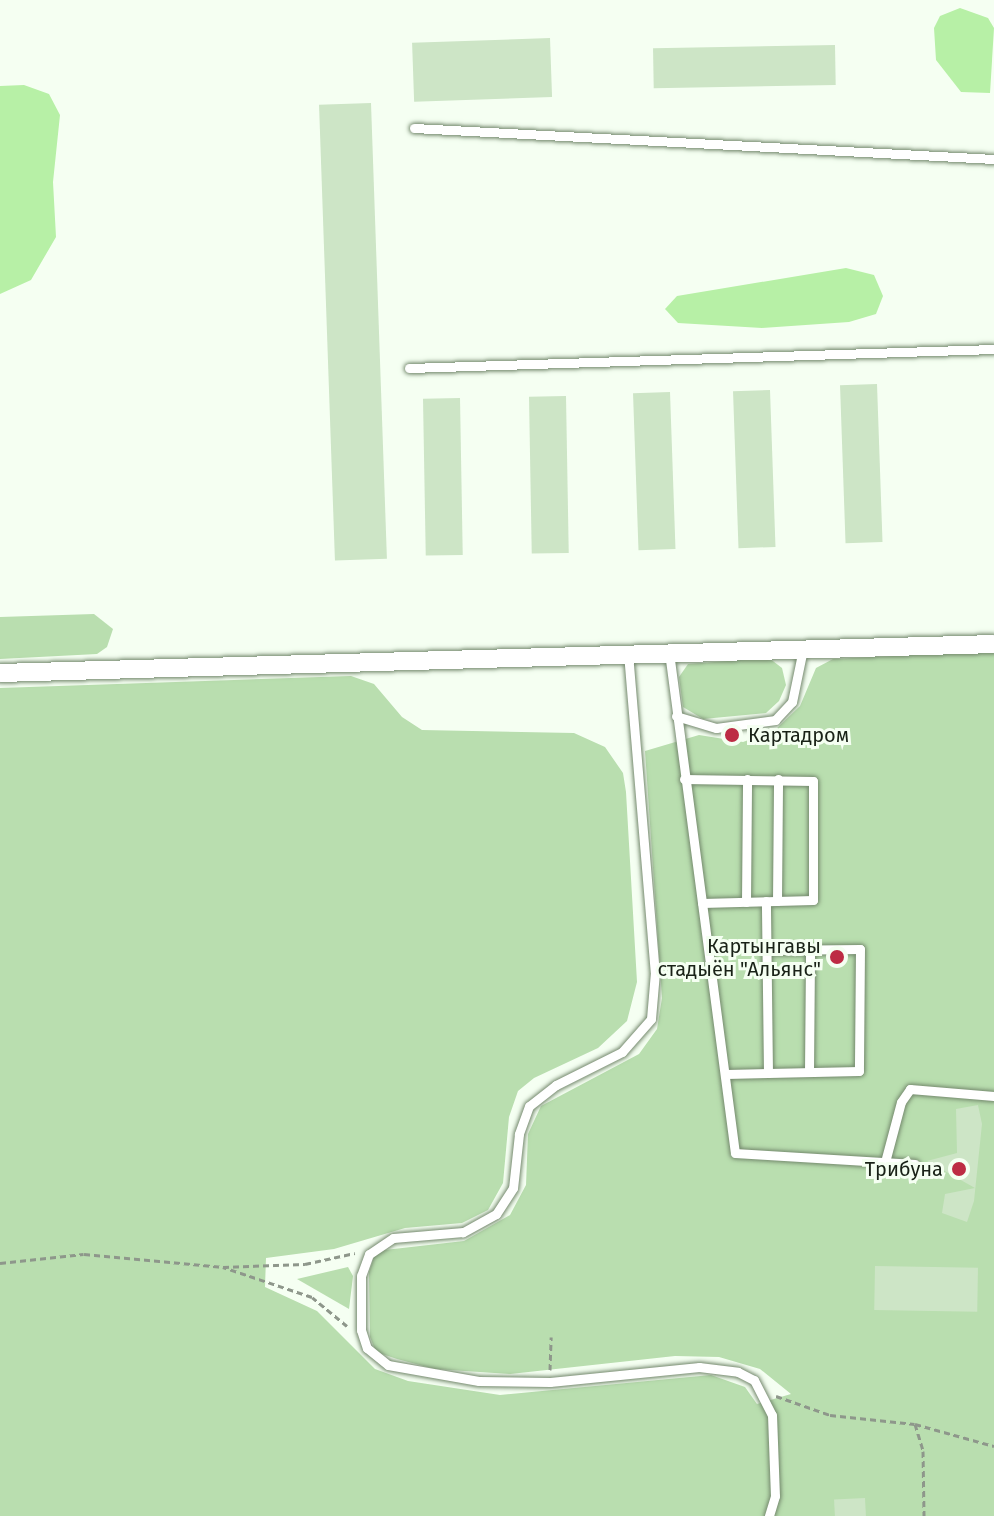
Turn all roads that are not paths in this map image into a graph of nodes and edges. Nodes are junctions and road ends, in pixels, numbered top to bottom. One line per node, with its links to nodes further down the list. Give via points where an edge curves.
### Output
1 (414, 128): 2 (lane)
2 (994, 159)
3 (994, 349): 4 (lane)
4 (409, 368)
5 (994, 644): 6 (street)
6 (803, 649): 7 (street); 10 (lane, via 792,702 775,720 716,728)
7 (669, 652): 8 (street); 10 (lane)
8 (628, 653): 9 (street); 26 (lane, via 655,972 651,1019 622,1052 556,1085 529,1106 519,1134 513,1188 496,1214 463,1232 381,1242 362,1268 360,1321 367,1348 388,1365 479,1381 550,1382 699,1367 754,1380 772,1415 775,1496)
9 (0, 673)
10 (676, 716): 11 (lane)
11 (684, 779): 12 (lane); 17 (lane)
12 (747, 779): 13 (lane); 16 (lane)
13 (778, 779): 15 (lane); 15 (lane, via 813,781 813,900)
14 (766, 901): 15 (lane); 16 (lane); 19 (lane)
15 (777, 901)
16 (746, 902): 17 (lane)
17 (702, 903): 22 (lane)
18 (810, 949): 19 (lane); 20 (lane); 20 (lane, via 860,949 859,1071)
19 (765, 950): 21 (lane)
20 (809, 1072): 21 (lane)
21 (768, 1073): 22 (lane)
22 (726, 1074): 24 (lane, via 735,1153)
23 (994, 1096): 24 (lane, via 910,1089 901,1102)
24 (885, 1162): 25 (lane)
25 (915, 1164)
26 (769, 1516)

